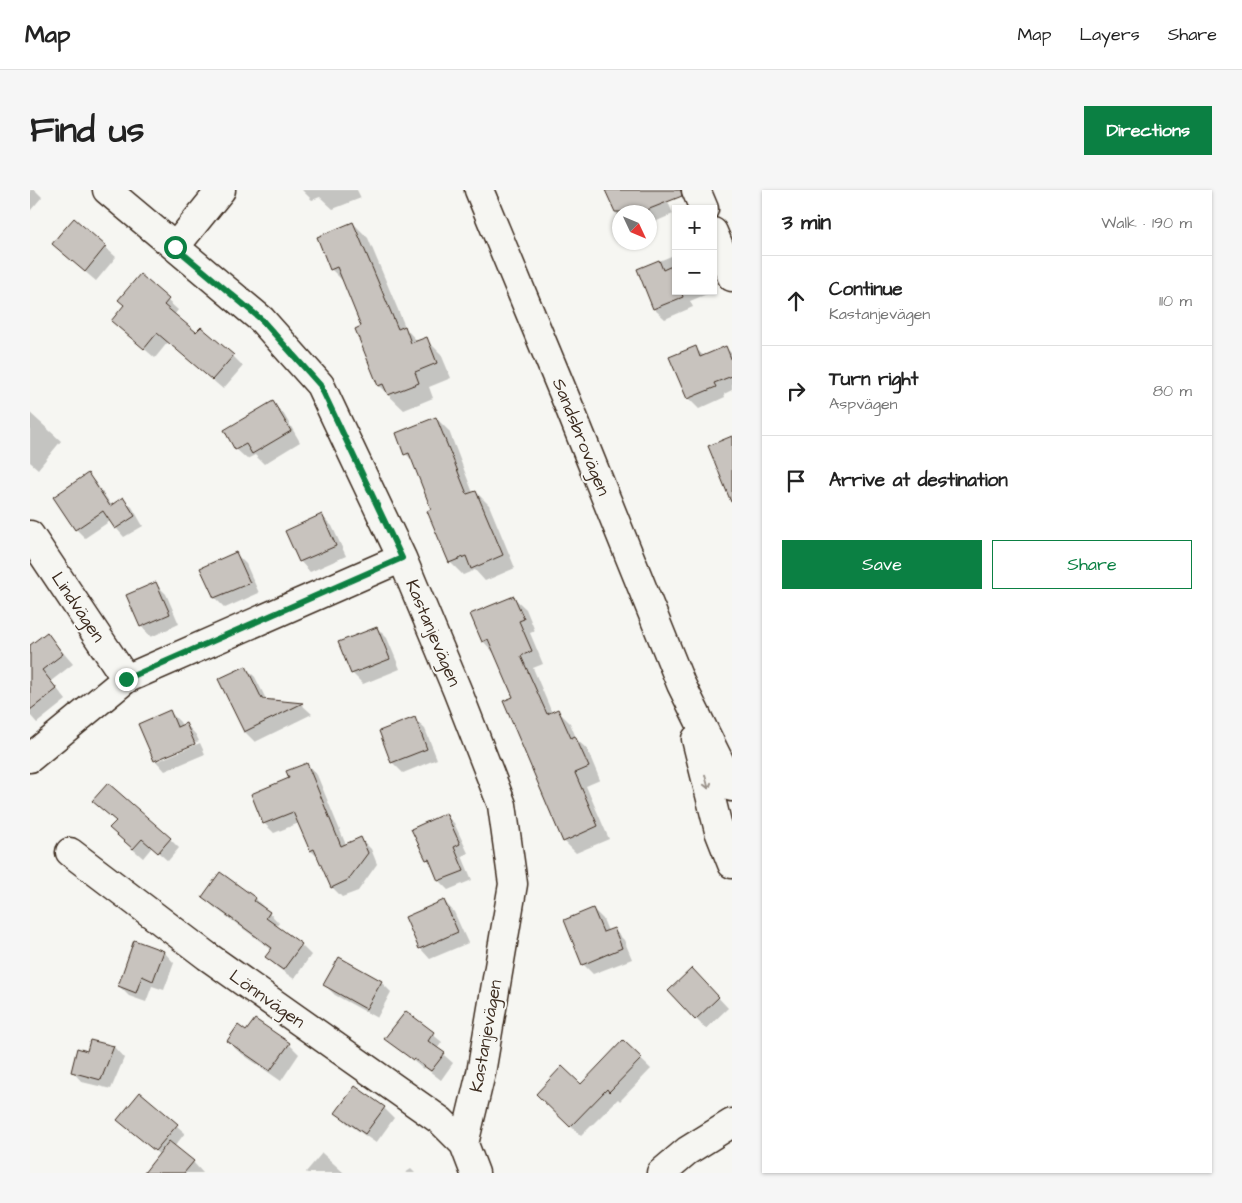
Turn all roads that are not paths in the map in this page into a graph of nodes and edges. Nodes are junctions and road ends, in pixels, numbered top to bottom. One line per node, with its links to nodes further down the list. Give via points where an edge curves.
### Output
1 (108, 190): 7 (street, Kastanjevägen)
2 (221, 190): 7 (street)
3 (479, 190): 12 (street, Sandsbrovägen)
4 (696, 190): 5 (street)
5 (702, 205)
6 (717, 241): 8 (street)
7 (175, 247): 10 (street, Kastanjevägen, via 262,320 320,385)
8 (732, 277)
9 (30, 535): 11 (street, Lindvägen)
10 (402, 558): 11 (street); 18 (street, Kastanjevägen, via 502,805 512,884 481,1073)
11 (126, 679): 13 (street)
12 (681, 684): 14 (street, Sandsbrovägen); 16 (street, Sandsbrovägen, one-way to 16, via 720,831)
13 (30, 758)
14 (732, 787)
15 (70, 852): 18 (street, Lönnvägen, via 207,956 441,1121)
16 (732, 864)
17 (732, 1123): 20 (street, via 687,1151)
18 (464, 1144): 19 (street)
19 (475, 1173)
20 (661, 1173)

